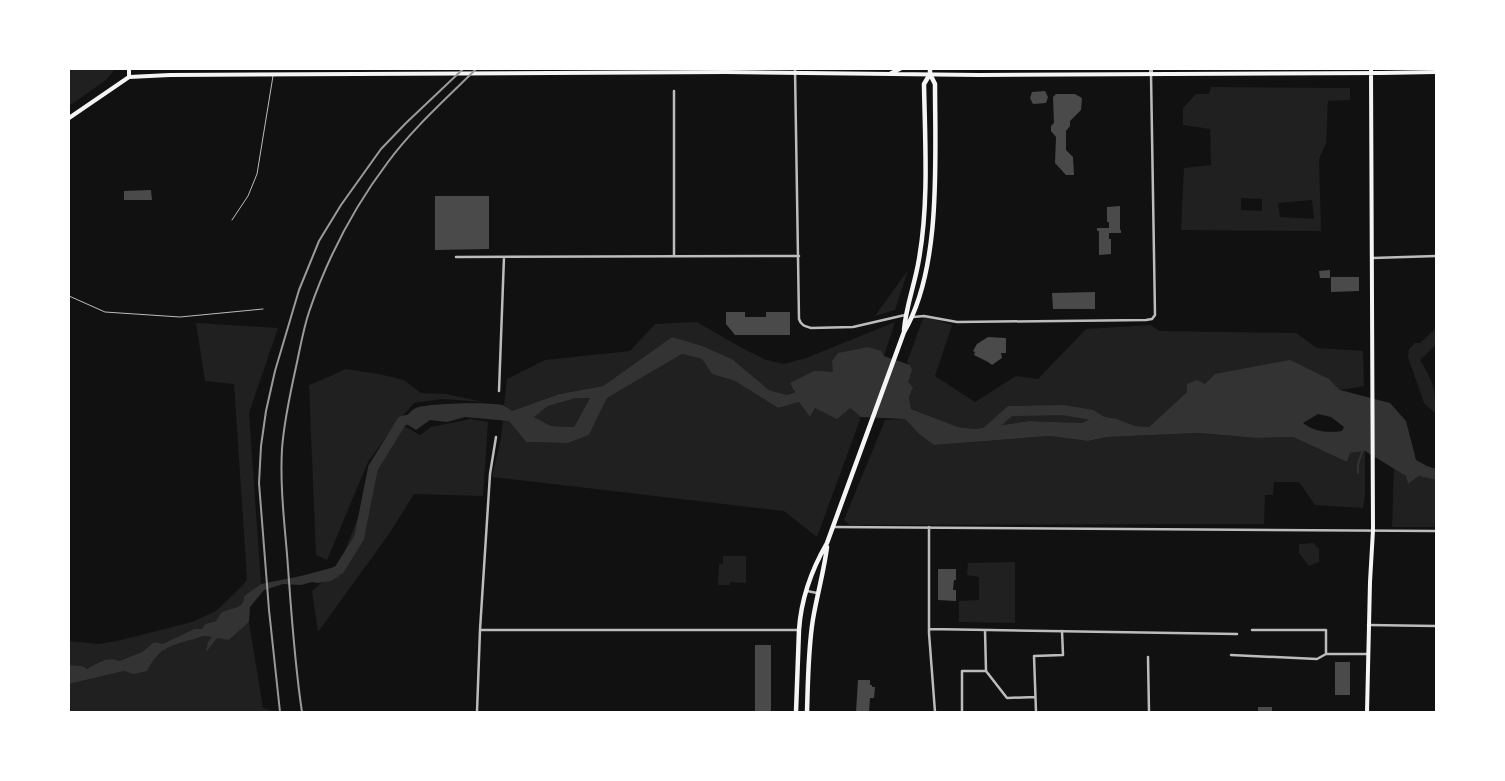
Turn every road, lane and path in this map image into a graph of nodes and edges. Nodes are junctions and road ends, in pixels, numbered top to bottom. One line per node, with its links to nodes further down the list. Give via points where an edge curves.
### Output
1 (129, 69): 12 (main road)
2 (795, 69): 8 (street)
3 (900, 69): 9 (main road)
4 (1151, 69): 10 (street)
5 (1371, 71): 7 (main road); 10 (main road); 21 (main road)
6 (930, 72): 9 (main road); 10 (main road); 24 (main road, via 924,84 922,236 918,268); 25 (main road, via 935,84 933,214 928,261)
7 (1436, 72)
8 (794, 74): 9 (main road); 11 (main road); 17 (street)
9 (889, 74)
10 (1151, 74): 25 (street, via 1155,315 1152,319 957,322)
11 (273, 75): 12 (main road); 15 (lane, via 257,174 248,196)
12 (129, 77): 14 (main road)
13 (674, 91): 16 (street)
14 (69, 118)
15 (232, 220)
16 (674, 256): 17 (street); 20 (street)
17 (799, 256): 24 (street, via 800,324 811,328 853,327)
18 (1436, 256): 21 (street)
19 (456, 257): 20 (street)
20 (504, 257): 27 (street)
21 (1373, 258): 31 (main road)
22 (69, 296): 23 (lane, via 114,313 180,317)
23 (263, 309)
24 (905, 315): 26 (main road)
25 (913, 317): 26 (main road)
26 (904, 332): 29 (main road)
27 (499, 391)
28 (496, 437): 39 (street, via 491,467)
29 (833, 527): 30 (street); 33 (main road)
30 (929, 527): 31 (street); 38 (street)
31 (1373, 530): 32 (street); 36 (main road)
32 (1436, 531)
33 (827, 543): 34 (main road, via 816,562); 35 (main road)
34 (807, 591): 35 (street); 40 (main road)
35 (819, 593): 53 (main road, via 808,662)
36 (1368, 625): 37 (street); 46 (main road)
37 (1436, 626)
38 (929, 629): 41 (street); 54 (street)
39 (480, 630): 40 (street); 51 (street)
40 (799, 630): 52 (main road)
41 (985, 630): 43 (street); 49 (street)
42 (1252, 630): 45 (street, via 1326,630)
43 (1062, 632): 44 (street); 50 (street, via 1063,655 1034,656)
44 (1237, 634)
45 (1326, 654): 46 (street); 47 (street, via 1317,659)
46 (1368, 654): 58 (main road)
47 (1231, 655)
48 (1148, 657): 57 (street)
49 (986, 671): 50 (street, via 1007,698); 55 (street, via 962,671)
50 (1035, 697): 56 (street)
51 (477, 712)
52 (796, 712)
53 (807, 712)
54 (935, 712)
55 (962, 712)
56 (1036, 712)
57 (1149, 712)
58 (1367, 712)

